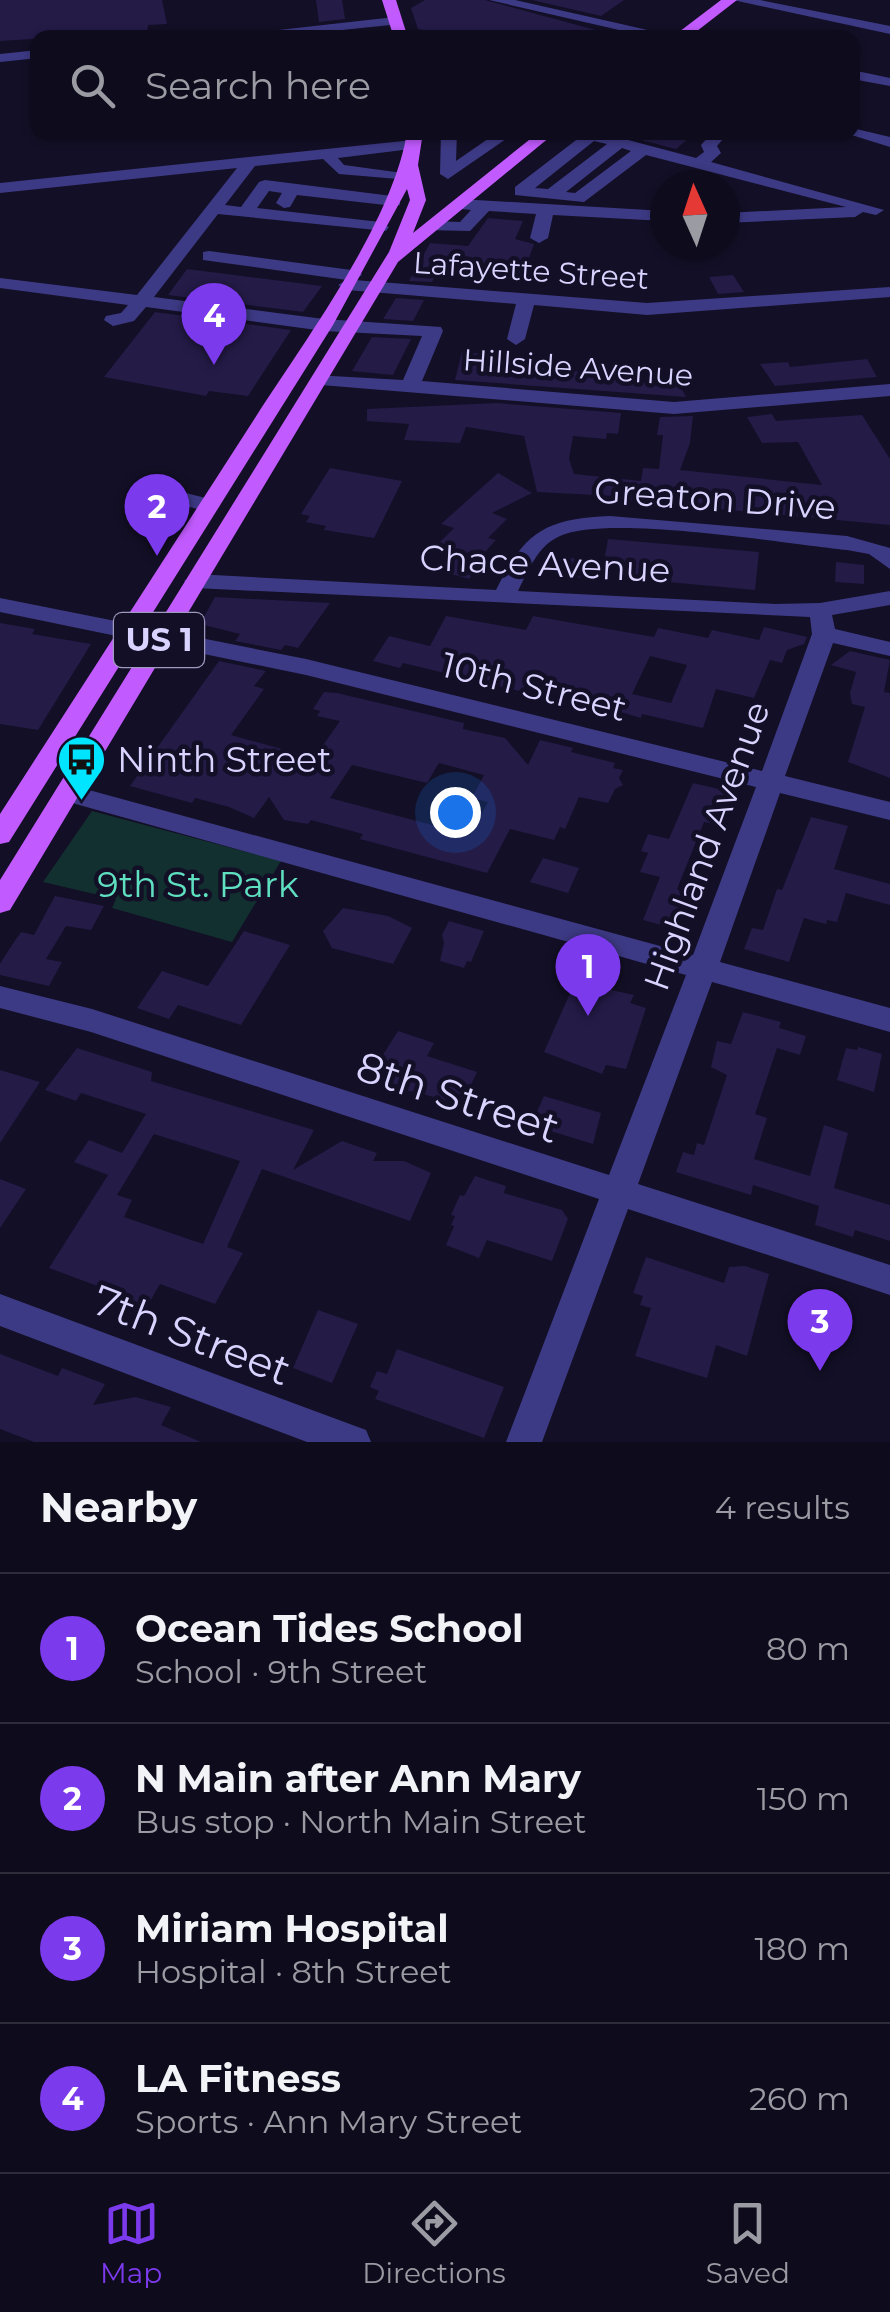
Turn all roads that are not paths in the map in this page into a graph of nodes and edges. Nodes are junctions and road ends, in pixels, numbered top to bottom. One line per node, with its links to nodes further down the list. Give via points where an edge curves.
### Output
1 (496, 0): 8 (street)
2 (730, 0): 9 (main road)
3 (740, 0): 10 (street)
4 (392, 1): 7 (main road)
5 (324, 14): 6 (street, via 359,13)
6 (397, 30)
7 (399, 30)
8 (639, 30)
9 (688, 30)
10 (890, 30)
11 (30, 55): 12 (street)
12 (0, 58)
13 (860, 76): 14 (street)
14 (890, 82)
15 (860, 135): 23 (street)
16 (450, 140): 27 (street)
17 (499, 140): 27 (street, via 454,174 446,172)
18 (539, 140): 31 (main road, US 1)
19 (578, 140): 33 (street, via 521,190)
20 (610, 140): 22 (street)
21 (714, 140): 29 (street, via 714,153)
22 (619, 142): 24 (street); 33 (street)
23 (890, 142)
24 (643, 149): 29 (street); 33 (street, via 578,198)
25 (328, 154): 26 (street); 26 (street, via 339,169); 28 (street)
26 (411, 156): 27 (street); 35 (main road); 42 (main road)
27 (447, 159)
28 (249, 163): 30 (street); 37 (street)
29 (700, 163): 38 (street)
30 (0, 188)
31 (476, 188): 34 (main road, US 1); 35 (main road, US 1)
32 (292, 190): 39 (street, via 265,186); 41 (street); 42 (street)
33 (548, 202): 36 (street); 40 (street); 45 (street)
34 (459, 204): 36 (street); 44 (main road, US 1)
35 (417, 205): 42 (main road, US 1); 47 (main road)
36 (484, 206): 44 (street, via 464,227)
37 (215, 208): 39 (street); 54 (street)
38 (883, 210): 43 (street)
39 (246, 212): 41 (street)
40 (650, 214)
41 (276, 215): 42 (street)
42 (386, 216): 48 (main road, US 1)
43 (740, 217)
44 (432, 226): 47 (main road, US 1)
45 (539, 238)
46 (209, 256): 48 (street, Lafayette Street)
47 (391, 259): 50 (main road, US 1)
48 (350, 280): 50 (street, Lafayette Street); 57 (main road, US 1)
49 (0, 283): 54 (street)
50 (374, 287): 52 (street, Lafayette Street); 58 (main road, US 1)
51 (890, 292): 53 (street, Lafayette Street, via 685,308)
52 (446, 293): 53 (street, Lafayette Street); 56 (street)
53 (526, 300): 59 (street)
54 (142, 301): 55 (street, via 127,317); 57 (street)
55 (113, 320)
56 (435, 323): 58 (street); 62 (street)
57 (324, 324): 58 (street); 60 (main road, US 1)
58 (351, 326): 61 (main road, US 1)
59 (516, 338)
60 (291, 377): 61 (main road); 65 (main road, US 1)
61 (322, 377): 62 (street, Hillside Avenue); 67 (main road, US 1)
62 (410, 386): 63 (street, Hillside Avenue, via 674,408)
63 (890, 390)
64 (159, 492): 65 (street)
65 (210, 506): 72 (main road, US 1)
66 (890, 562): 68 (street, Greaton Drive, via 885,552 847,543 574,524 538,540)
67 (195, 581): 68 (street, Chace Avenue); 73 (main road, US 1)
68 (504, 597): 71 (street, Chace Avenue)
69 (890, 598): 71 (street, Chace Avenue)
70 (0, 605): 72 (street, 10th Street)
71 (822, 622): 74 (street); 75 (street, Highland Avenue)
72 (131, 631): 73 (street, 10th Street); 78 (main road, US 1)
73 (161, 637): 75 (street, 10th Street); 76 (main road, US 1)
74 (890, 650)
75 (770, 781): 77 (street, 10th Street); 80 (street, Highland Avenue)
76 (67, 793): 79 (main road, US 1); 80 (street)
77 (890, 811)
78 (0, 835)
79 (0, 902)
80 (704, 968): 82 (street); 83 (street, Highland Avenue)
81 (0, 996): 83 (street, 8th Street)
82 (890, 1020)
83 (618, 1192): 84 (street, 8th Street); 87 (street, Highland Avenue)
84 (890, 1280)
85 (0, 1310): 86 (street, 7th Street)
86 (352, 1442)
87 (524, 1442)

